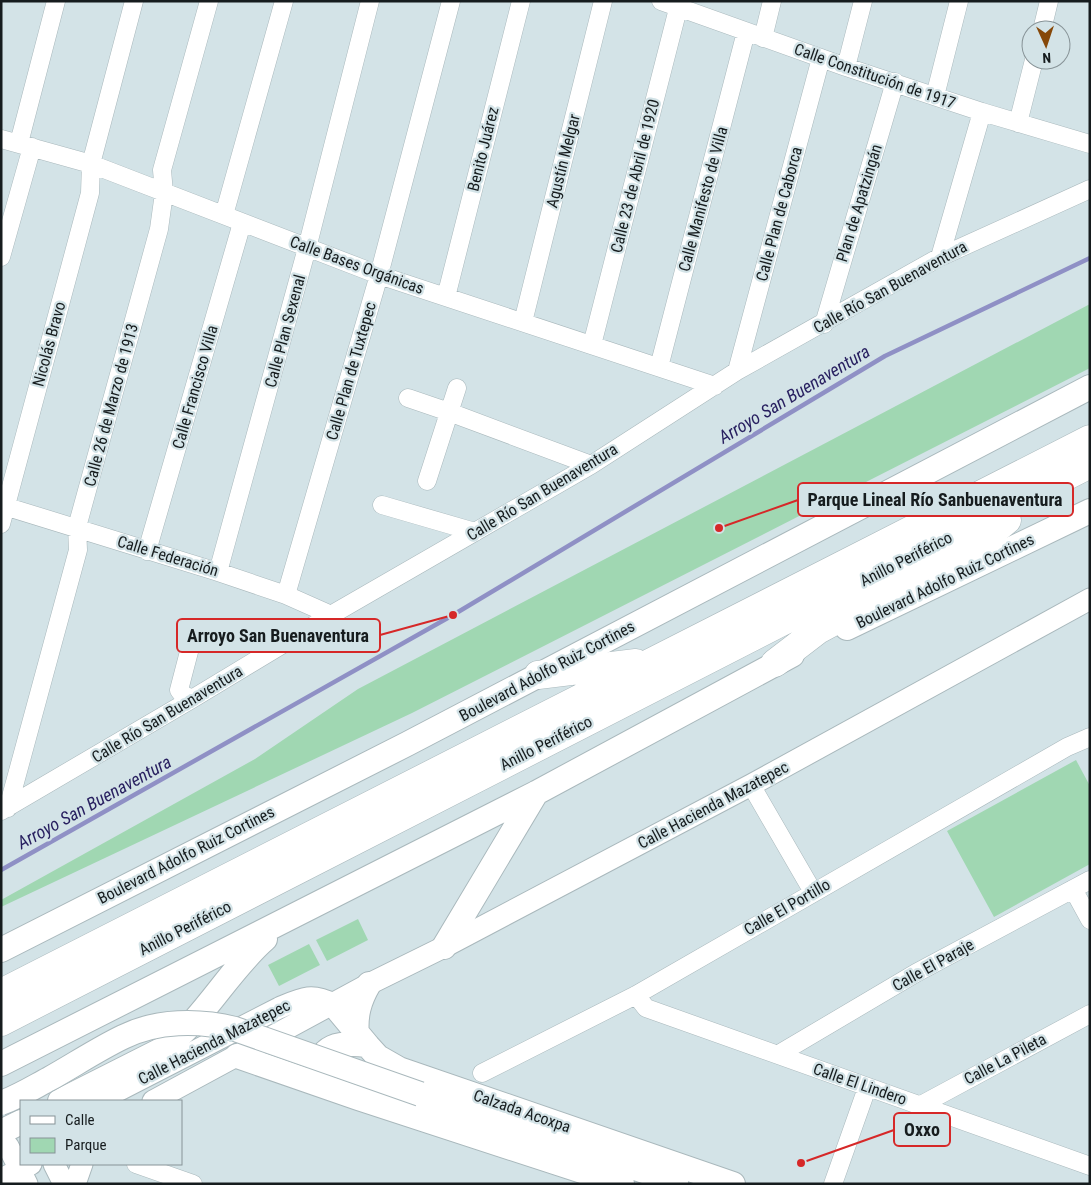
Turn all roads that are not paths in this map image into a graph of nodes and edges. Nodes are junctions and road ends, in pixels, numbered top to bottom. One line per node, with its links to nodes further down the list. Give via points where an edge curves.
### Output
1 (56, 1): 25 (street)
2 (134, 1): 26 (street, Nicolás Bravo)
3 (209, 1): 28 (street, Calle 26 de Marzo de 1913, via 162,170)
4 (284, 1): 29 (street)
5 (370, 1): 31 (street, Calle Plan Sexenal)
6 (451, 1): 34 (street, Calle Plan de Tuxtepec)
7 (522, 1): 35 (street, Benito Juárez)
8 (603, 1): 36 (street, Agustín Melgar)
9 (772, 1): 15 (street, Calle Manifesto de Villa)
10 (862, 1): 17 (street)
11 (959, 1): 20 (street)
12 (1049, 1): 14 (street)
13 (673, 3): 15 (street, Calle Constitución de 1917); 38 (street, Calle 23 de Abril de 1920)
14 (1044, 20)
15 (755, 35): 16 (street, Calle Constitución de 1917); 39 (street, Calle Manifesto de Villa)
16 (821, 58): 17 (street, Calle Constitución de 1917); 40 (street, Calle Plan de Caborca)
17 (846, 67): 19 (street, Calle Constitución de 1917)
18 (1031, 70): 22 (street)
19 (895, 82): 20 (street, Calle Constitución de 1917); 37 (street, Plan de Apatzingán)
20 (935, 96): 21 (street, Calle Constitución de 1917)
21 (982, 112): 22 (street, Calle Constitución de 1917); 33 (street)
22 (1018, 122): 24 (street, Calle Constitución de 1917)
23 (1, 138): 25 (street, Calle Bases Orgánicas)
24 (1090, 144)
25 (25, 145): 26 (street, Calle Bases Orgánicas); 32 (street)
26 (91, 164): 28 (street, Calle Bases Orgánicas); 51 (street, Nicolás Bravo, via 90,193)
27 (1090, 189): 33 (street, Calle Río San Buenaventura)
28 (164, 194): 29 (street, Calle Bases Orgánicas); 55 (street, Calle 26 de Marzo de 1913, via 159,229)
29 (224, 215): 30 (street, Calle Bases Orgánicas)
30 (242, 223): 31 (street, Calle Bases Orgánicas); 57 (street, Calle Francisco Villa)
31 (307, 248): 34 (street, Calle Bases Orgánicas); 58 (street, Calle Plan Sexenal)
32 (1, 257)
33 (940, 257): 37 (street, Calle Río San Buenaventura)
34 (379, 275): 35 (street, Calle Bases Orgánicas); 59 (street, Calle Plan de Tuxtepec)
35 (446, 297): 36 (street, Calle Bases Orgánicas)
36 (523, 322): 38 (street, Calle Bases Orgánicas)
37 (824, 324): 40 (street, Calle Río San Buenaventura)
38 (592, 345): 39 (street, Calle Bases Orgánicas)
39 (659, 367): 41 (street, Calle Bases Orgánicas)
40 (737, 371): 41 (street, Calle Río San Buenaventura)
41 (715, 386): 48 (street, Calle Río San Buenaventura)
42 (1090, 387): 65 (main road, Boulevard Adolfo Ruiz Cortines)
43 (457, 388): 45 (street)
44 (408, 398): 45 (street)
45 (449, 412): 48 (street); 49 (street)
46 (1090, 439): 63 (highway, Anillo Periférico)
47 (1090, 464): 50 (highway, Anillo Periférico)
48 (591, 465): 56 (street, Calle Río San Buenaventura)
49 (427, 481)
50 (1049, 485): 64 (highway, via 979,543 818,630); 83 (highway, Anillo Periférico)
51 (3, 506): 54 (street, Nicolás Bravo); 55 (street, Calle Federación)
52 (382, 506): 56 (street)
53 (1090, 511): 64 (main road, Boulevard Adolfo Ruiz Cortines)
54 (1, 524)
55 (77, 527): 57 (street, Calle Federación); 70 (street, Calle 26 de Marzo de 1913, via 78,550)
56 (475, 532): 61 (street, Calle Río San Buenaventura)
57 (147, 551): 58 (street, Calle Federación)
58 (218, 572): 59 (street, Calle Federación)
59 (286, 595): 61 (street, Calle Federación)
60 (1090, 600): 68 (street, Calle Hacienda Mazatepec)
61 (331, 615): 66 (street, Calle Río San Buenaventura)
62 (191, 644): 66 (street, via 179,690)
63 (655, 660): 65 (highway); 79 (highway, Anillo Periférico)
64 (774, 663): 69 (main road, Boulevard Adolfo Ruiz Cortines)
65 (538, 675): 77 (main road, Boulevard Adolfo Ruiz Cortines)
66 (192, 699): 70 (street, Calle Río San Buenaventura)
67 (1090, 737): 73 (street, Calle El Portillo, via 1067,747)
68 (751, 785): 73 (street); 76 (street, Calle Hacienda Mazatepec)
69 (536, 793): 74 (main road, Boulevard Adolfo Ruiz Cortines); 76 (main road)
70 (5, 810)
71 (1090, 880): 72 (street, Calle El Paraje)
72 (1074, 889): 75 (street); 85 (street, Calle El Paraje, via 916,972)
73 (813, 892): 80 (street, Calle El Portillo)
74 (308, 910): 87 (main road, Boulevard Adolfo Ruiz Cortines); 91 (main road, via 263,940 174,1041)
75 (1090, 920)
76 (444, 947): 78 (street, Calle Hacienda Mazatepec)
77 (3, 949)
78 (369, 984): 81 (street, Calle Hacienda Mazatepec); 84 (main road, via 359,1005 356,1025)
79 (1, 993)
80 (636, 994): 85 (street, Calle El Lindero, via 646,1008); 88 (street, Calle El Portillo)
81 (333, 1004): 84 (main road, Calzada Acoxpa); 86 (street, Calle Hacienda Mazatepec); 91 (street, Calle Hacienda Mazatepec, via 318,997 300,999)
82 (1090, 1014): 95 (street, Calle La Pileta)
83 (1, 1022)
84 (368, 1046): 89 (main road, via 351,1043 328,1049 321,1057 319,1068); 92 (main road, via 366,1056 351,1068 348,1081); 108 (main road, Calzada Acoxpa, via 399,1069)
85 (779, 1054): 90 (street, Calle El Lindero)
86 (237, 1056): 89 (main road); 93 (street, Calle Hacienda Mazatepec)
87 (1, 1064)
88 (482, 1073)
89 (324, 1086): 92 (main road)
90 (867, 1088): 95 (street, Calle El Lindero); 109 (street)
91 (78, 1098)
92 (358, 1098): 103 (main road)
93 (155, 1100)
94 (1, 1103): 107 (main road, bridge, via 124,1036 156,1026 218,1024)
95 (921, 1105): 101 (street, Calle El Lindero)
96 (20, 1124): 97 (main road)
97 (8, 1142): 102 (street)
98 (54, 1165): 104 (street)
99 (82, 1165): 105 (street)
100 (139, 1165): 106 (street)
101 (1090, 1166)
102 (20, 1174)
103 (610, 1182)
104 (64, 1184)
105 (76, 1184)
106 (194, 1184)
107 (682, 1184)
108 (733, 1184)
109 (833, 1184)

